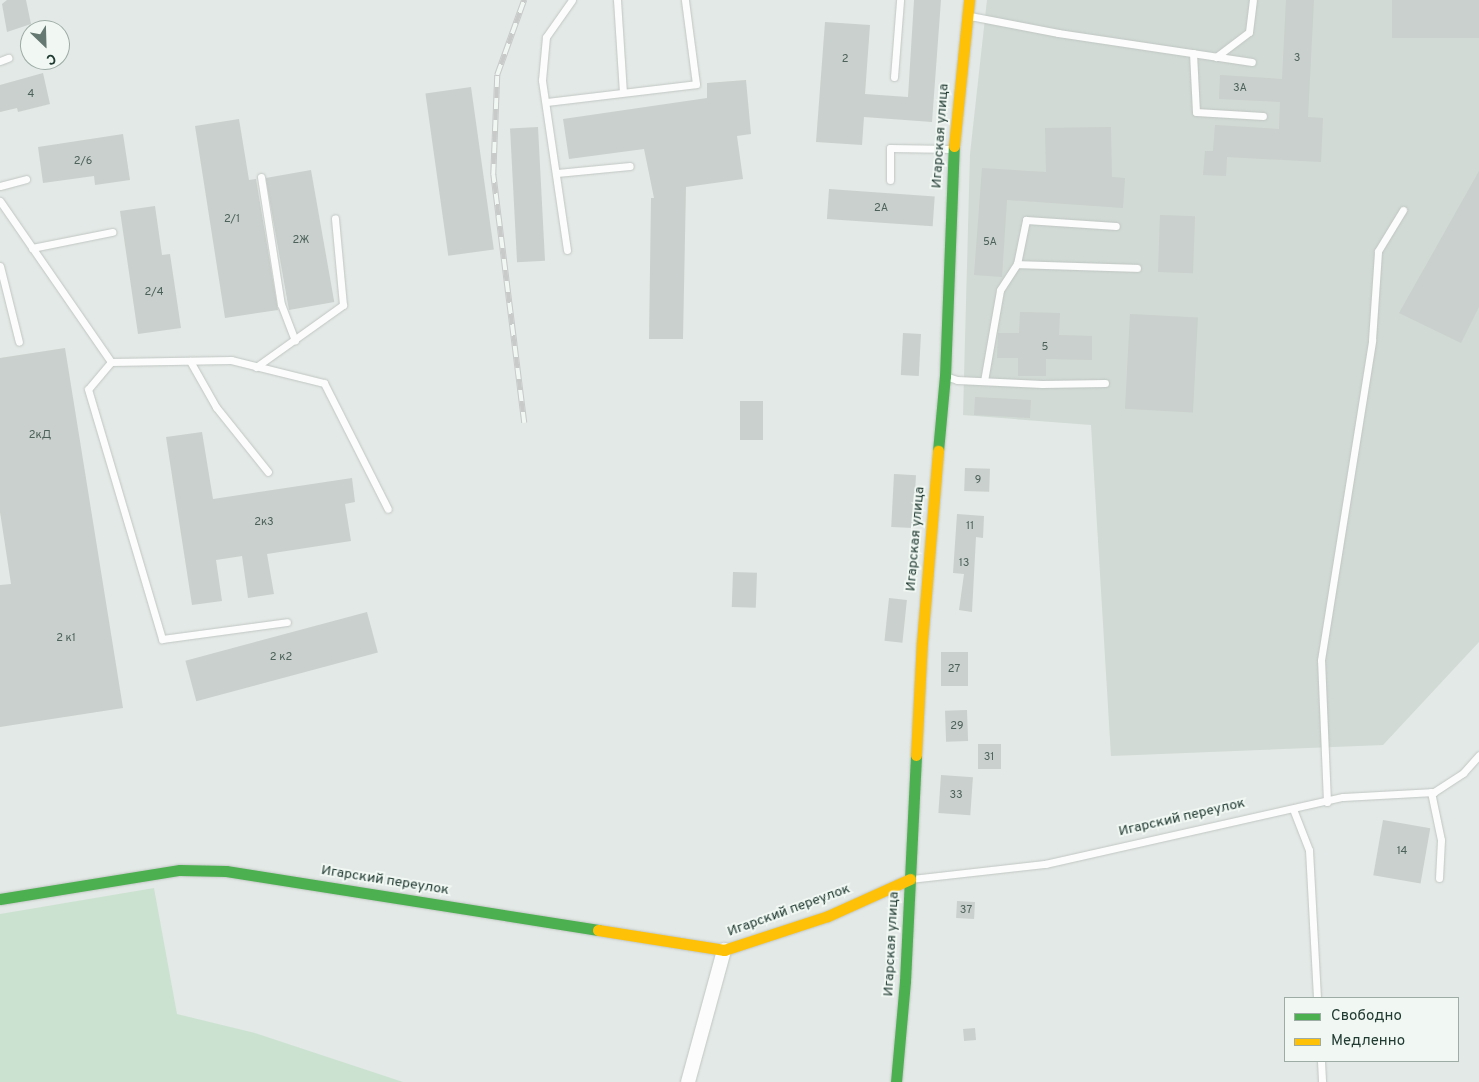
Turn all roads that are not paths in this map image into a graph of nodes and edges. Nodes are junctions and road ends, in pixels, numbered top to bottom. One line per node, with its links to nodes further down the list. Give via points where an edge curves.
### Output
1 (572, 0): 15 (lane, via 546,37 542,80)
2 (616, 0): 14 (lane)
3 (685, 0): 14 (lane, via 696,84)
4 (900, 0): 13 (lane)
5 (969, 0): 7 (street, Игарская улица)
6 (1253, 0): 9 (lane, via 1249,32)
7 (967, 15): 8 (lane); 17 (street, Игарская улица)
8 (1193, 53): 9 (lane); 16 (lane, via 1196,112)
9 (1216, 56): 12 (lane)
10 (8, 58): 11 (lane)
11 (0, 61)
12 (1252, 62)
13 (894, 77)
14 (623, 92): 15 (lane)
15 (546, 102): 19 (lane)
16 (1263, 116)
17 (954, 150): 22 (lane, via 890,148); 39 (street, Игарская улица)
18 (630, 166): 19 (lane)
19 (557, 172): 30 (lane)
20 (261, 177): 34 (lane, via 281,304)
21 (26, 179): 23 (lane)
22 (890, 180)
23 (0, 186)
24 (0, 202): 29 (lane)
25 (1403, 210): 47 (lane, via 1378,251 1372,340 1321,660)
26 (335, 218): 34 (lane, via 343,305)
27 (1116, 226): 31 (lane, via 1026,220)
28 (112, 232): 29 (lane)
29 (32, 248): 37 (lane)
30 (567, 250)
31 (1017, 264): 33 (lane); 40 (lane, via 1000,290)
32 (0, 266): 35 (lane)
33 (1137, 268)
34 (295, 340): 38 (lane)
35 (19, 342)
36 (190, 361): 37 (lane); 38 (lane, via 231,360); 42 (lane, via 216,407)
37 (111, 362): 44 (lane, via 88,389 162,640)
38 (256, 367): 43 (lane, via 324,383)
39 (945, 376): 40 (lane); 50 (street, Игарская улица, via 922,642)
40 (984, 381): 41 (lane)
41 (1104, 382)
42 (268, 472)
43 (388, 509)
44 (286, 622)
45 (1479, 755): 46 (lane, Игарский переулок, via 1463,774)
46 (1431, 792): 47 (lane, Игарский переулок, via 1343,797); 49 (lane, via 1441,840)
47 (1327, 802): 48 (lane, Игарский переулок)
48 (1293, 809): 50 (lane, Игарский переулок, via 1045,864); 53 (lane, via 1309,850)
49 (1439, 878)
50 (910, 879): 52 (street, Игарский переулок, via 828,916); 56 (street, Игарская улица)
51 (0, 899): 52 (street, Игарский переулок, via 180,870 226,871)
52 (724, 950): 55 (street)
53 (1318, 997)
54 (1321, 1062): 57 (lane)
55 (688, 1082)
56 (896, 1082)
57 (1322, 1082)

